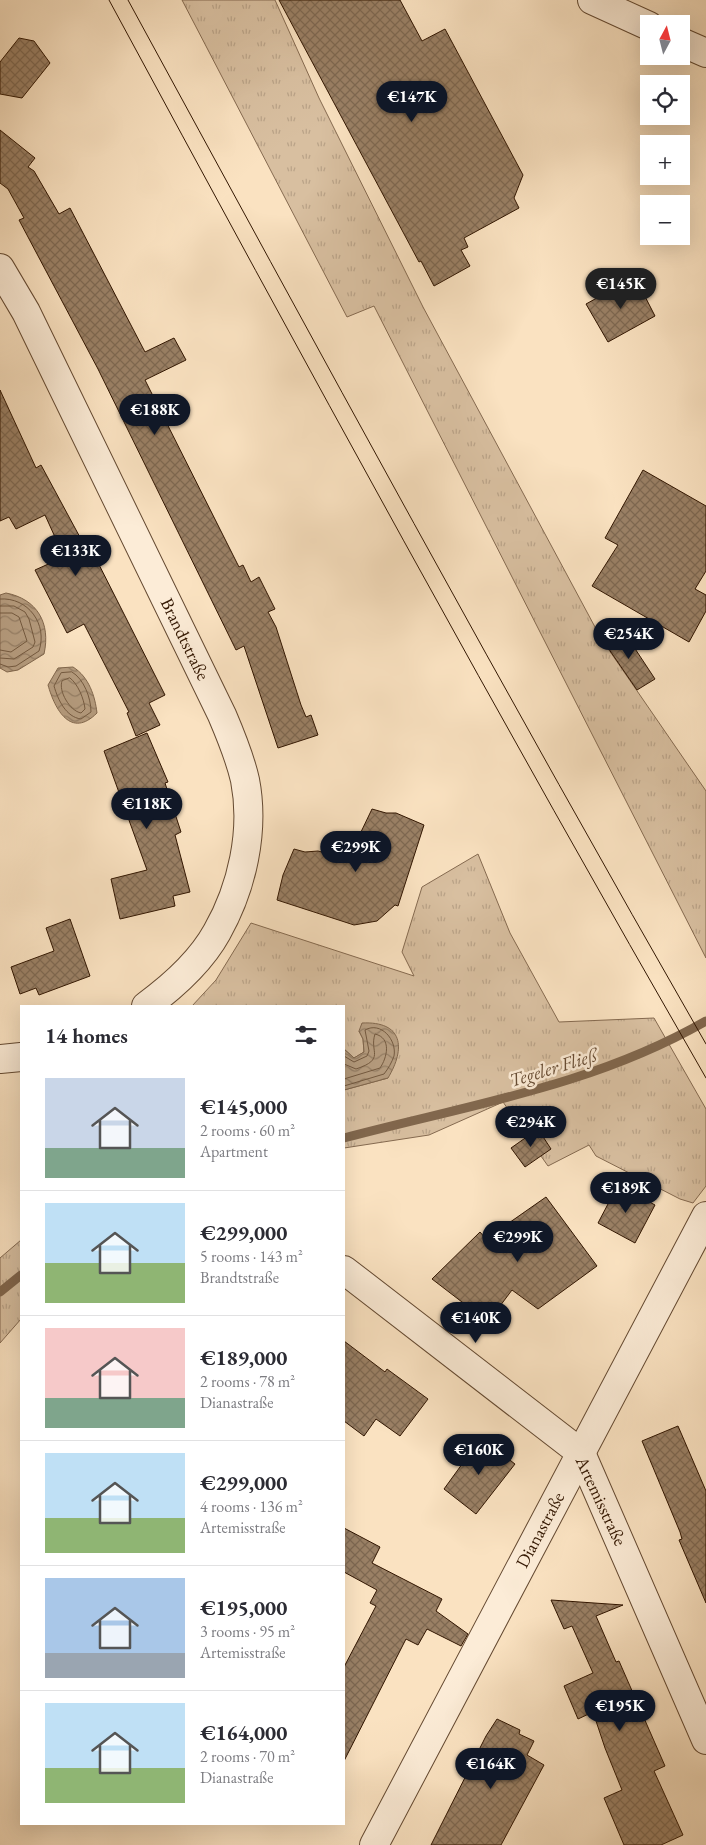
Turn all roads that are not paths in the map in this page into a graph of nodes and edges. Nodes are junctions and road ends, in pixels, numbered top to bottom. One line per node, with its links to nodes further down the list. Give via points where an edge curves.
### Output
1 (592, 0): 2 (street)
2 (640, 22)
3 (690, 46): 4 (street)
4 (706, 53)
5 (0, 268): 6 (street, Brandtstraße, via 26,312 222,715 245,780 247,841 230,905 216,934 197,959)
6 (147, 1005)
7 (20, 1056): 8 (street)
8 (0, 1059)
9 (706, 1216): 11 (street, Dianastraße)
10 (345, 1271): 11 (street, Artemisstraße)
11 (582, 1453): 12 (street, Artemisstraße); 13 (street, Dianastraße)
12 (706, 1740)
13 (374, 1845)

